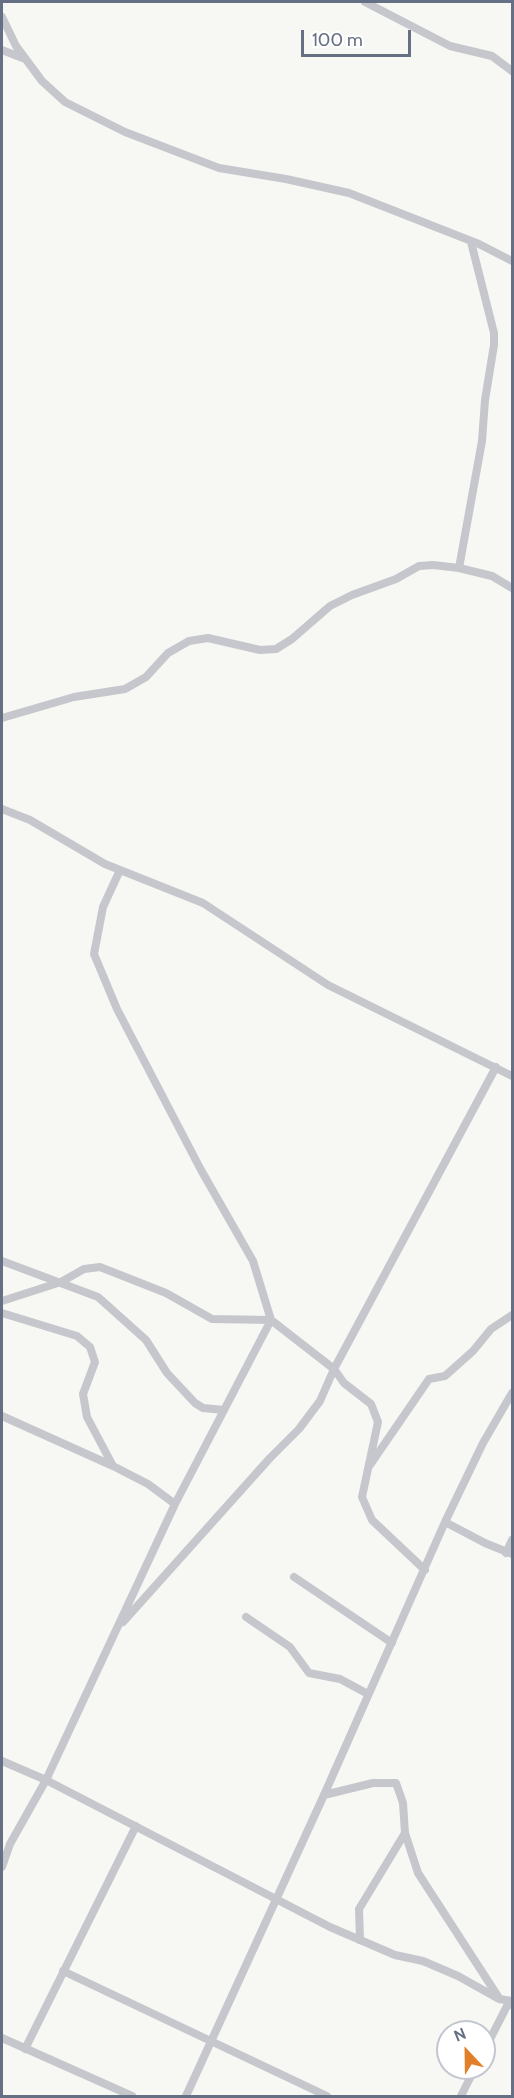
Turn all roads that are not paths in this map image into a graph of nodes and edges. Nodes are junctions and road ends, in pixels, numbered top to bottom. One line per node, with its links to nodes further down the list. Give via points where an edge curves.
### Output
1 (364, 2): 5 (street, via 450,46 492,56)
2 (2, 17): 4 (street)
3 (2, 50): 4 (street)
4 (26, 60): 6 (street, via 65,102 125,132 219,168 349,193)
5 (513, 71)
6 (471, 242): 7 (street); 8 (street, via 494,345 482,441)
7 (513, 261)
8 (459, 568): 9 (street, via 492,576); 10 (street, via 419,566 352,595 330,606 276,649 260,650 208,638 189,641 125,689 74,697)
9 (513, 588)
10 (2, 718)
11 (2, 809): 12 (street, via 30,820)
12 (120, 870): 13 (street, via 203,903 328,985); 20 (street, via 103,907 94,954 117,1009 253,1261)
13 (496, 1067): 14 (street); 21 (street)
14 (513, 1076)
15 (2, 1261): 16 (street)
16 (61, 1282): 17 (street); 20 (street, via 84,1269 100,1267 166,1293 212,1319); 23 (street, via 98,1297 138,1333 195,1403)
17 (2, 1301)
18 (2, 1313): 25 (street, via 76,1336 90,1347 95,1362 83,1394 87,1417)
19 (513, 1316): 26 (street, via 491,1329 445,1376 429,1379)
20 (271, 1320): 21 (street); 23 (street)
21 (334, 1369): 26 (street, via 344,1383 370,1404 378,1422); 34 (street, via 320,1401 299,1429)
22 (513, 1393): 28 (street, via 483,1443)
23 (224, 1410): 27 (street)
24 (2, 1416): 25 (street)
25 (113, 1466): 27 (street)
26 (367, 1469): 31 (street, via 362,1497 372,1521)
27 (175, 1504): 34 (street)
28 (445, 1522): 30 (street); 31 (street)
29 (513, 1540): 30 (street)
30 (509, 1553)
31 (425, 1570): 35 (street)
32 (294, 1577): 35 (street)
33 (246, 1617): 36 (street, via 290,1647 309,1673 340,1679)
34 (118, 1628): 38 (street)
35 (392, 1643): 36 (street)
36 (368, 1694): 39 (street)
37 (2, 1761): 38 (street)
38 (46, 1780): 40 (street); 43 (street)
39 (324, 1795): 41 (street, via 373,1783 396,1783 403,1803); 45 (street)
40 (136, 1826): 45 (street); 47 (street)
41 (405, 1833): 46 (street, via 359,1909); 48 (street, via 418,1873)
42 (2, 1841): 43 (street)
43 (10, 1844): 44 (street)
44 (2, 1867)
45 (276, 1898): 46 (street); 52 (street)
46 (360, 1940): 48 (street, via 394,1955 423,1961)
47 (63, 1971): 52 (street); 53 (street)
48 (499, 1999): 49 (street)
49 (511, 2003): 50 (street)
50 (496, 2030)
51 (2, 2038): 53 (street)
52 (211, 2041): 56 (street); 57 (street)
53 (25, 2049): 55 (street)
54 (469, 2080): 58 (street)
55 (132, 2097)
56 (186, 2097)
57 (327, 2097)
58 (461, 2097)

